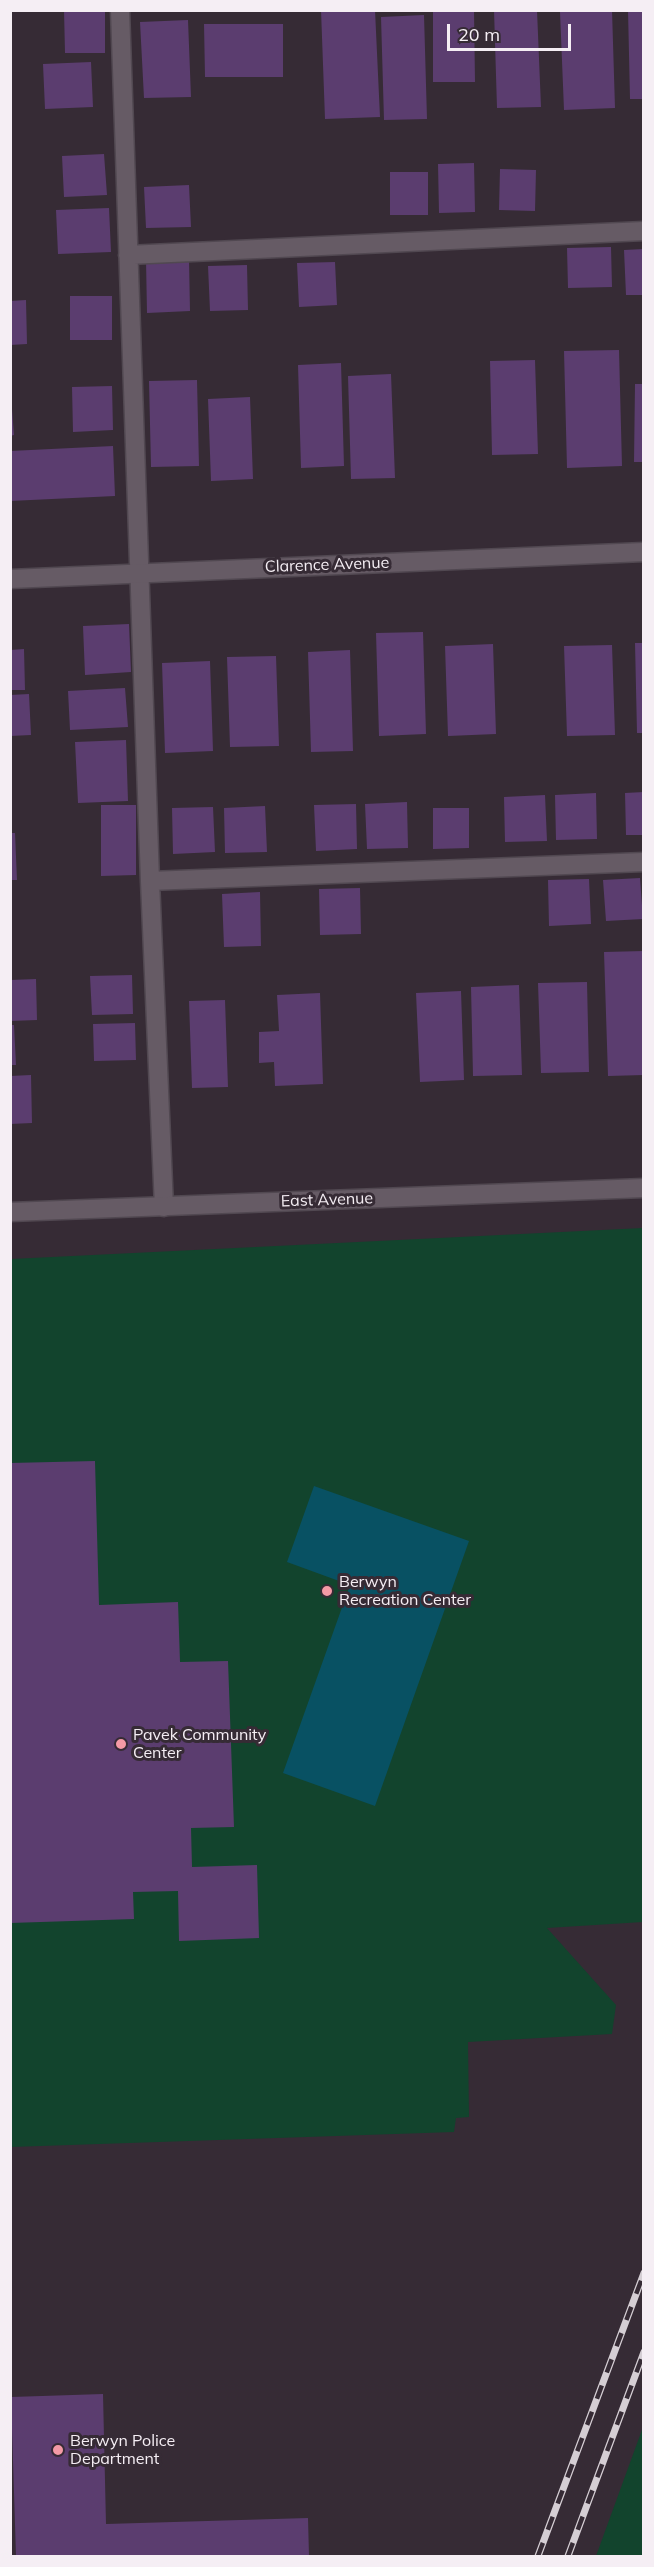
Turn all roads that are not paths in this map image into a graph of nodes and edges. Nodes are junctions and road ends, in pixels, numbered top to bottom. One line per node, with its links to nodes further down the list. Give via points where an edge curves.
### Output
1 (120, 10): 3 (street)
2 (644, 231): 3 (street)
3 (128, 255): 5 (street)
4 (644, 552): 5 (street, Clarence Avenue)
5 (139, 573): 6 (street, Clarence Avenue); 8 (street)
6 (10, 579)
7 (644, 862): 8 (street)
8 (150, 881): 10 (street)
9 (644, 1188): 10 (street, East Avenue)
10 (164, 1206): 11 (street, East Avenue)
11 (10, 1212)

